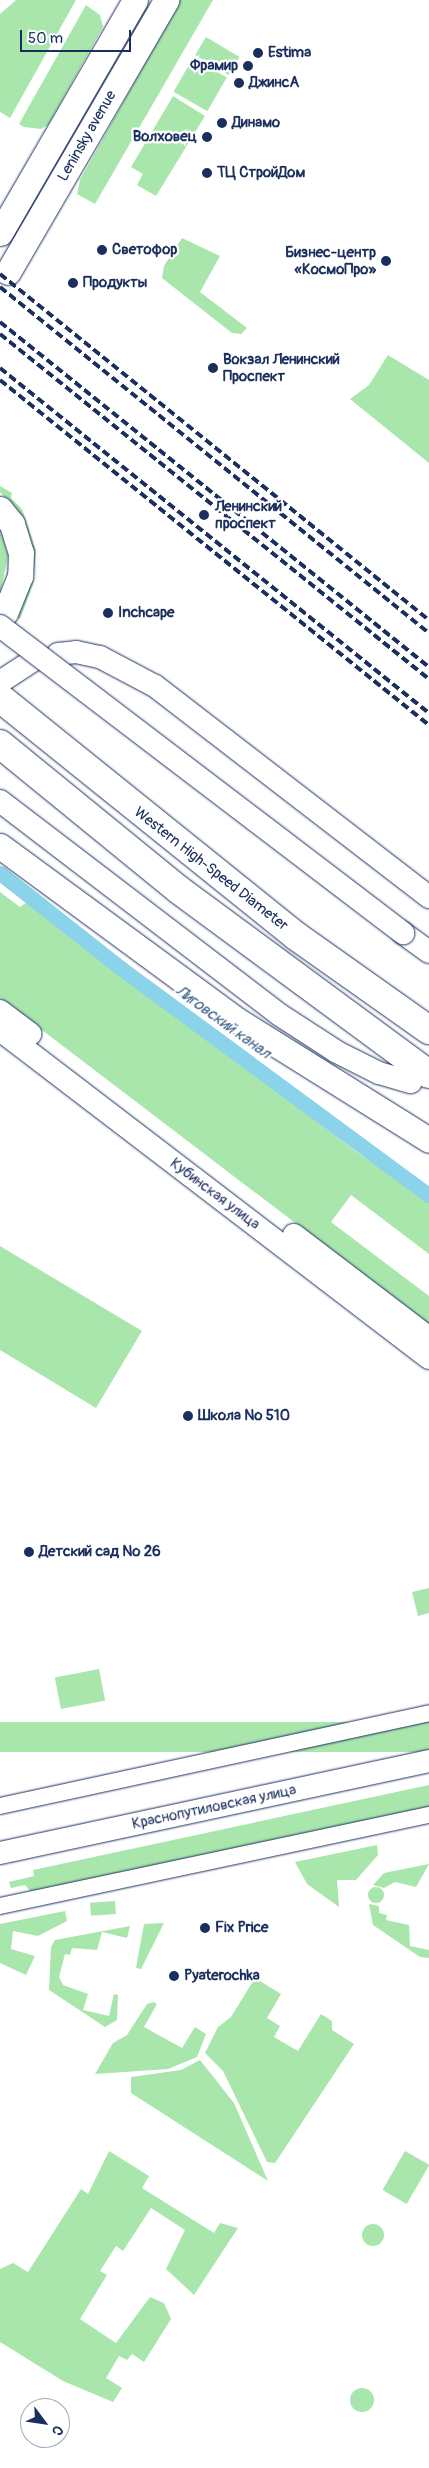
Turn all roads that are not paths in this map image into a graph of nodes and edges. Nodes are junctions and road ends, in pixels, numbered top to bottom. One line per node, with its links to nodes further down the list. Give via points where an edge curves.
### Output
1 (135, 0): 3 (main road, Leninsky avenue)
2 (166, 0): 4 (main road, Leninsky avenue)
3 (0, 233)
4 (8, 272)
5 (0, 508): 6 (main road, via 12,524 21,553 20,576)
6 (3, 620): 15 (main road, bridge)
7 (58, 654): 14 (main road, via 76,652 100,657 155,686)
8 (34, 660): 9 (main road)
9 (1, 689): 18 (highway, Western High-Speed Diameter, via 289,930)
10 (0, 744): 19 (highway, via 179,890)
11 (0, 801): 19 (main road, via 280,1015 337,1052)
12 (0, 837): 13 (main road)
13 (8, 852): 20 (main road, via 237,1020)
14 (429, 897)
15 (429, 952)
16 (0, 1010): 21 (main road, Кубинская улица)
17 (0, 1030): 22 (main road, Кубинская улица)
18 (429, 1030)
19 (420, 1078)
20 (429, 1140)
21 (429, 1338)
22 (429, 1358)
23 (429, 1712): 26 (street)
24 (429, 1760): 28 (main road, Краснопутиловская улица)
25 (429, 1776): 29 (main road, Краснопутиловская улица)
26 (0, 1806)
27 (429, 1814): 30 (street)
28 (0, 1853)
29 (0, 1869)
30 (0, 1906)

